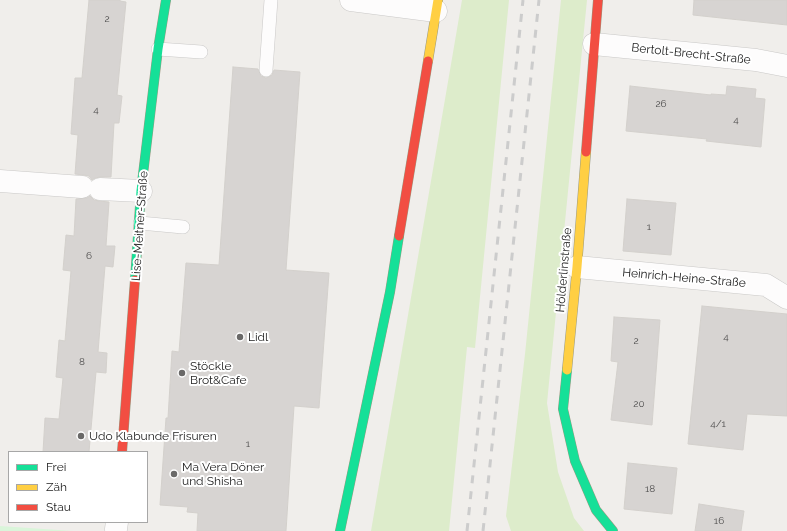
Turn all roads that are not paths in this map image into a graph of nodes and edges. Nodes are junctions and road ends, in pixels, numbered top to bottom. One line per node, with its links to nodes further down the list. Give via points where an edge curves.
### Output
1 (166, 0): 7 (street, Lise-Meitner-Straße)
2 (271, 0): 10 (lane)
3 (351, 0): 5 (street)
4 (598, 0): 6 (street, Hölderlinstraße)
5 (437, 5): 18 (street, via 390,292)
6 (594, 44): 9 (street, Bertolt-Brecht-Straße, via 756,60); 15 (street, Hölderlinstraße)
7 (158, 49): 8 (lane); 12 (street, Lise-Meitner-Straße)
8 (201, 52)
9 (787, 66)
10 (266, 70)
11 (0, 181): 12 (street)
12 (141, 191): 13 (street, Lise-Meitner-Straße)
13 (140, 223): 14 (lane); 17 (street, Lise-Meitner-Straße)
14 (183, 227)
15 (577, 268): 16 (street, Heinrich-Heine-Straße, via 766,285); 19 (street, Hölderlinstraße, via 563,409 575,461 596,510)
16 (787, 298)
17 (122, 451)
18 (340, 531)
19 (613, 531)

